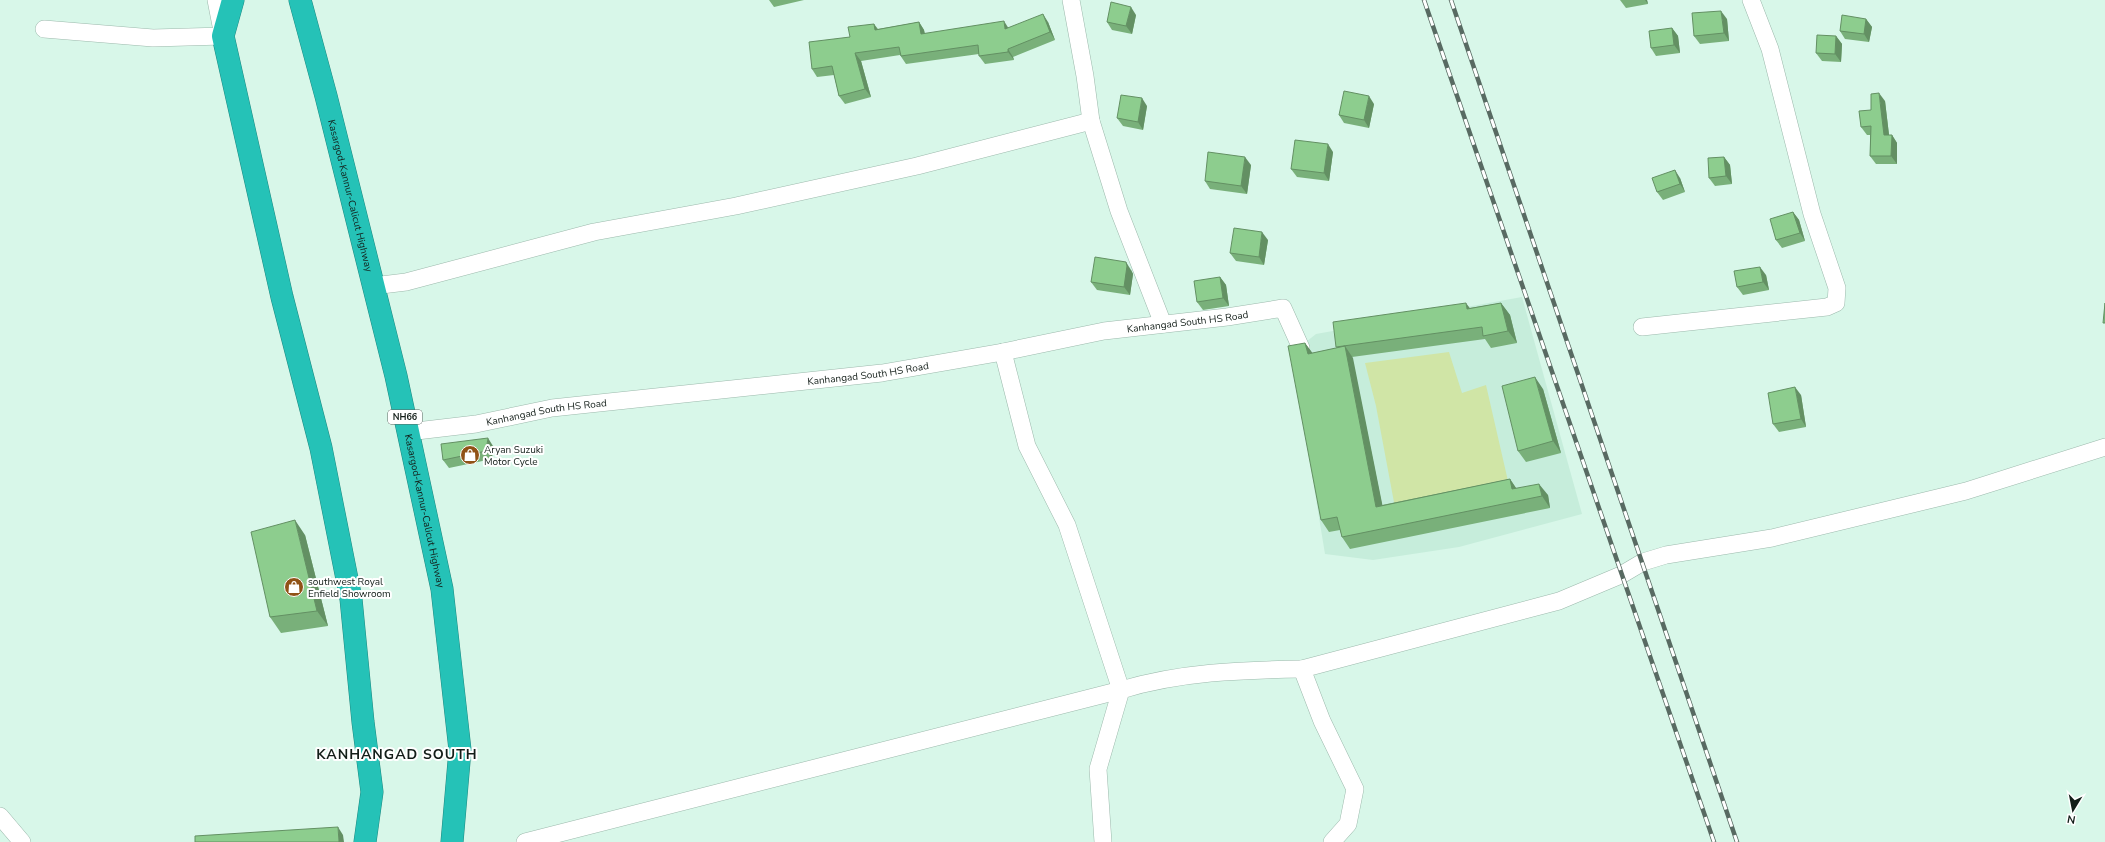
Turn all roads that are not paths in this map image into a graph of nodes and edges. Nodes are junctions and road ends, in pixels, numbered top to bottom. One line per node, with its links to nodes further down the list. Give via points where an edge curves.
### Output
1 (216, 0): 7 (street)
2 (233, 0): 7 (highway)
3 (300, 0): 9 (highway, Kasargod-Kannur-Calicut Highway / NH66)
4 (1071, 0): 8 (street)
5 (1751, 0): 11 (street, via 1770,49 1812,214 1838,288 1836,303 1827,307)
6 (44, 29): 7 (street, via 152,38)
7 (223, 36): 20 (highway, via 282,297 321,448 351,599 372,792)
8 (1091, 121): 9 (street, via 918,166 736,206 594,232 406,282); 10 (street, via 1119,211)
9 (374, 286): 14 (highway, Kasargod-Kannur-Calicut Highway / NH66)
10 (1163, 324): 12 (street, Kanhangad South HS Road, via 1283,308); 13 (street, Kanhangad South HS Road, via 1104,331)
11 (1642, 327)
12 (1301, 348)
13 (1003, 352): 14 (street, Kanhangad South HS Road, via 882,373 552,408 476,424); 17 (street, via 1027,446 1067,525)
14 (408, 432): 21 (highway, Kasargod-Kannur-Calicut Highway / NH66, via 442,589 460,750)
15 (2105, 447): 16 (street, via 1966,491 1772,538 1666,555 1643,562 1621,576 1559,601)
16 (1302, 669): 17 (street, via 1206,673 1152,681); 24 (street, via 1322,721 1355,789 1348,824)
17 (1121, 690): 22 (street); 23 (street, via 1098,769)
18 (0, 816): 19 (street)
19 (22, 842)
20 (365, 842)
21 (452, 842)
22 (525, 842)
23 (1103, 842)
24 (1332, 842)

